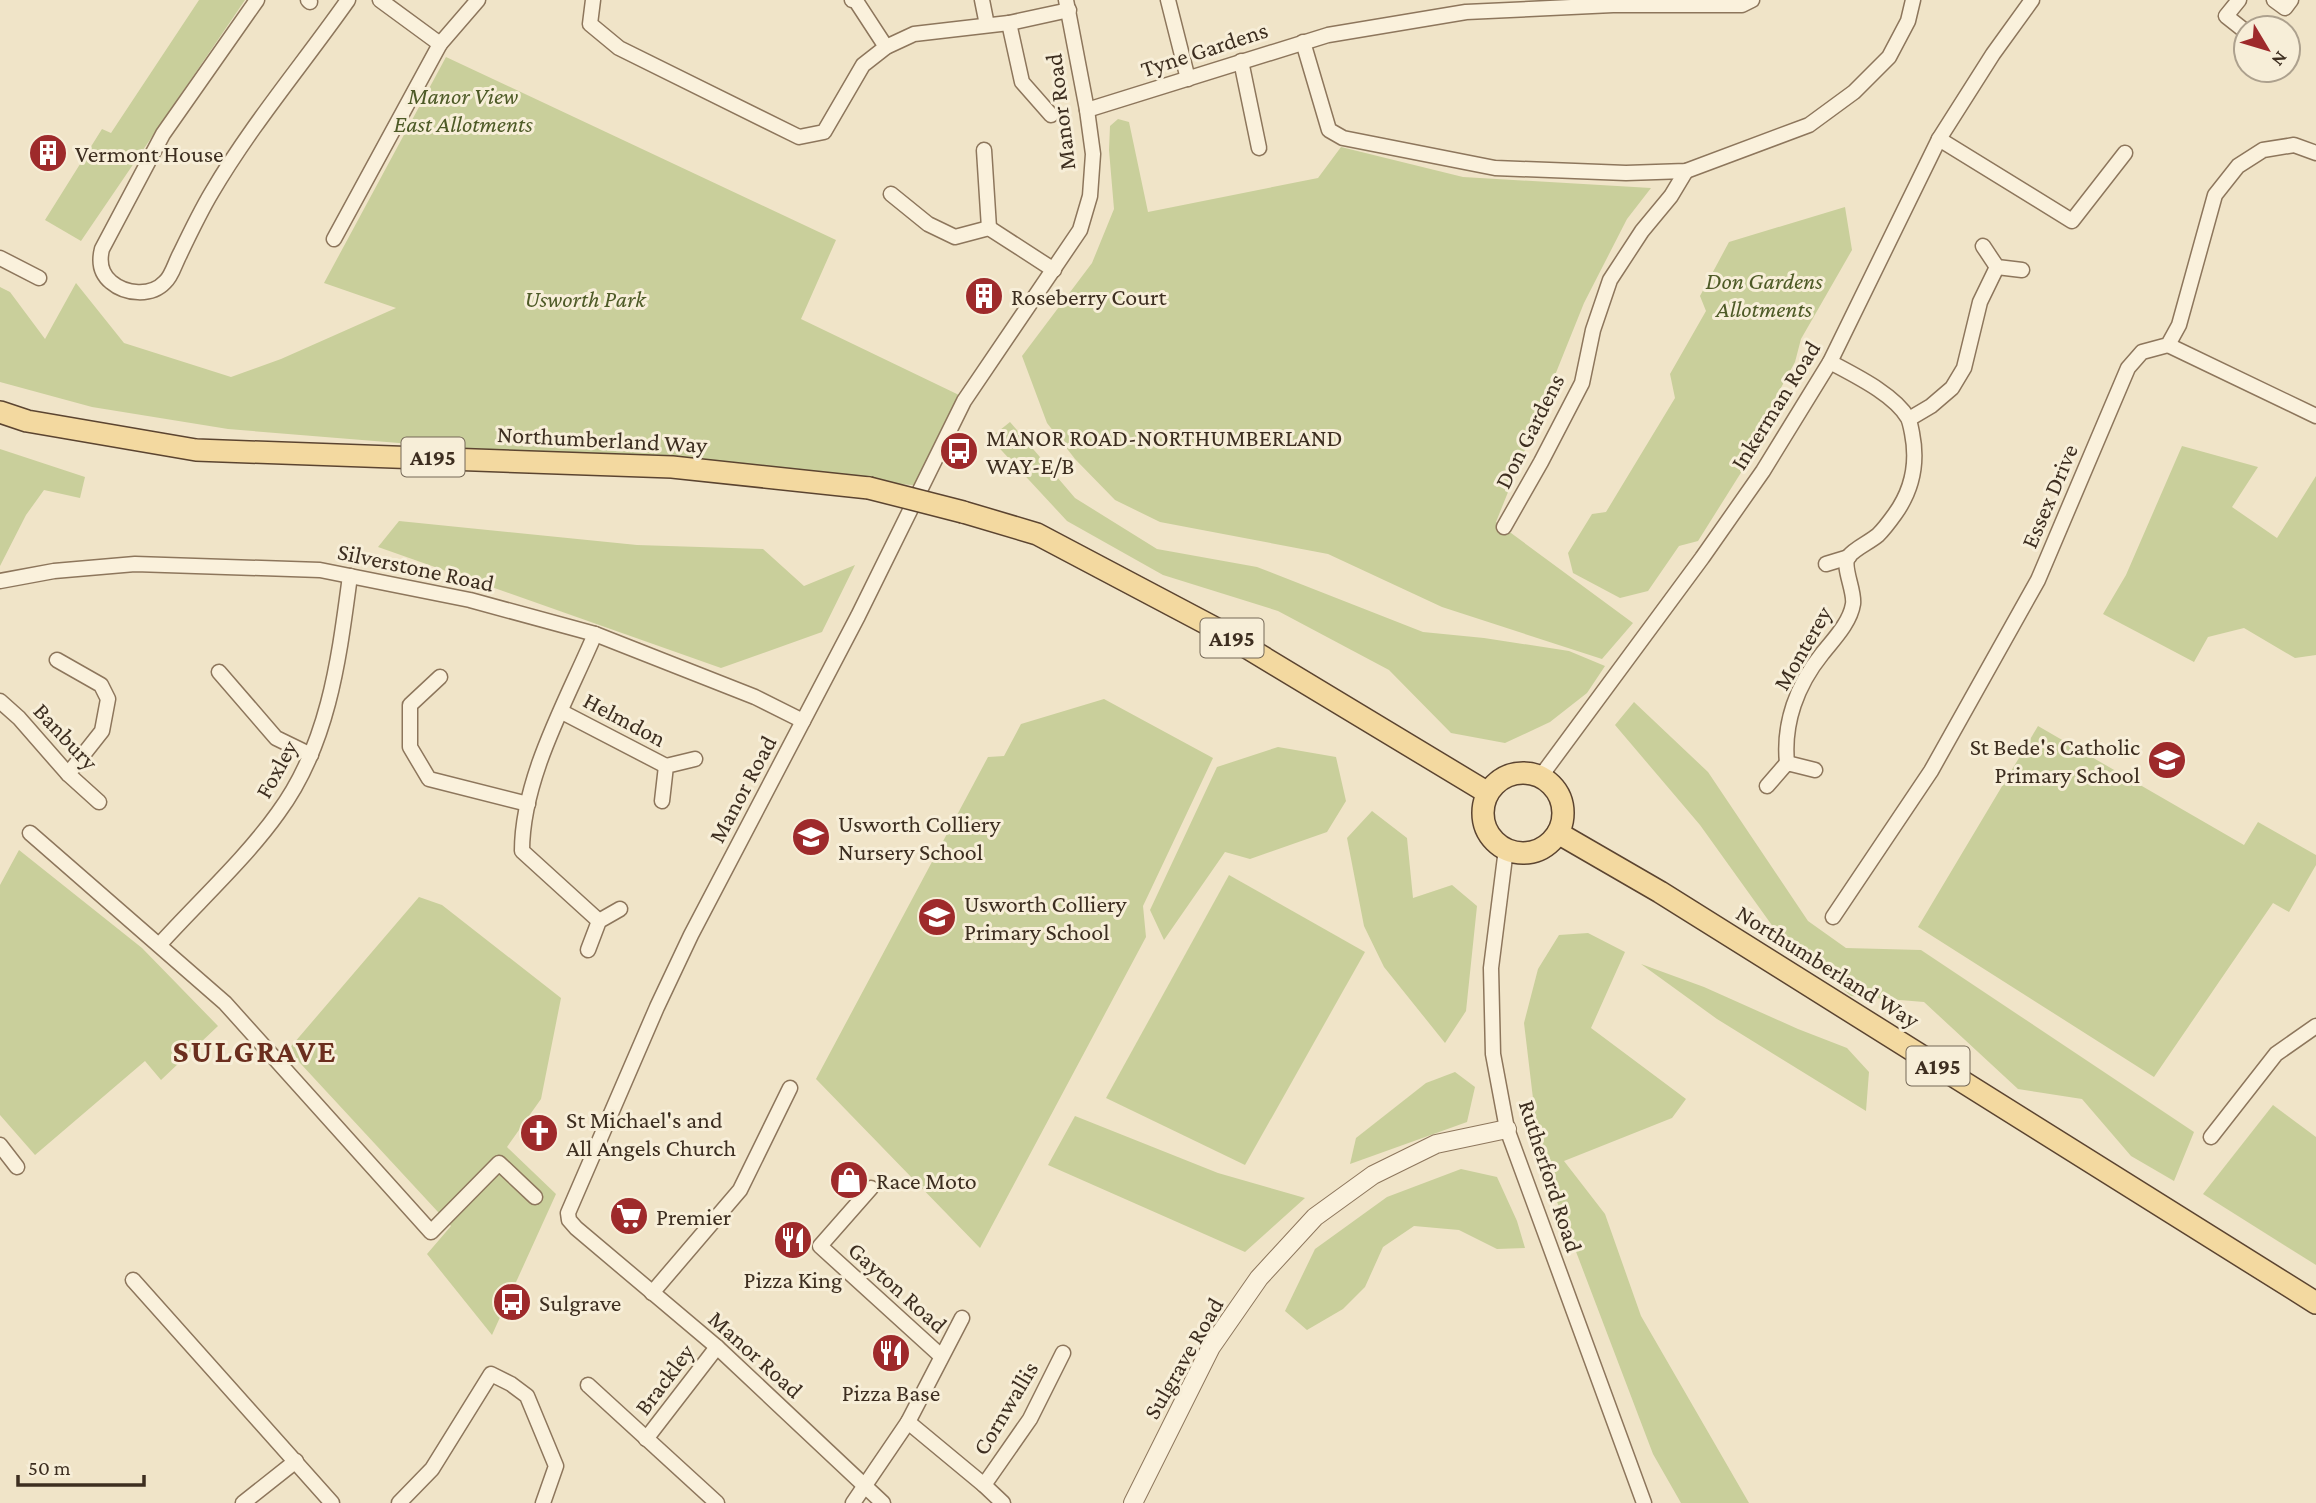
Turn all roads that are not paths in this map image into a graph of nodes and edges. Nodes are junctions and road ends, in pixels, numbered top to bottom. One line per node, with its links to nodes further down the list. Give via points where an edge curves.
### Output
1 (257, 0): 2 (street, via 163,134 102,248 99,262 105,277 126,291 142,292 166,282 232,160)
2 (348, 0)
3 (380, 0): 20 (street)
4 (478, 0): 20 (street)
5 (593, 0): 21 (street, via 590,24 619,48 799,136 824,132 863,65)
6 (852, 0): 21 (street)
7 (982, 0): 18 (street)
8 (1170, 0): 23 (street)
9 (1752, 0): 19 (street, Tyne Gardens, via 1742,5 1466,12)
10 (1913, 0): 31 (street, via 1908,21 1889,57 1854,92 1809,125)
11 (2032, 0): 26 (street, Inkerman Road)
12 (2239, 0): 16 (street, via 2225,16)
13 (2274, 0): 14 (street, via 2285,8)
14 (2291, 0)
15 (1068, 5): 17 (street); 24 (street, Manor Road)
16 (2232, 21)
17 (1009, 23): 18 (street); 25 (street, via 1023,82)
18 (988, 25): 21 (street, via 914,34)
19 (1303, 42): 22 (street, Tyne Gardens); 31 (street, via 1329,130 1343,138 1495,168)
20 (440, 44): 34 (street)
21 (886, 47)
22 (1241, 61): 23 (street, Tyne Gardens); 27 (street)
23 (1188, 79): 24 (street, Tyne Gardens)
24 (1087, 110): 38 (street, Manor Road, via 1093,154 1090,196 1080,230)
25 (1051, 115)
26 (1939, 139): 29 (street, via 2073,220); 42 (street, Inkerman Road)
27 (1259, 148)
28 (984, 150): 33 (street)
29 (2125, 153)
30 (2316, 153): 41 (street, via 2294,145 2263,150 2238,166 2216,195 2179,325)
31 (1686, 171): 46 (street, Don Gardens, via 1610,280 1582,383)
32 (891, 194): 33 (street, via 928,225 956,237)
33 (989, 228): 38 (street)
34 (334, 239)
35 (1983, 246): 37 (street)
36 (0, 257): 40 (street)
37 (1997, 267): 39 (street); 45 (street, via 1980,302 1964,368 1952,388)
38 (1054, 270): 57 (street, Manor Road, via 964,401)
39 (2022, 270)
40 (39, 278)
41 (2168, 345): 44 (street); 74 (street, Essex Drive, via 2142,352 2128,368 2038,580 1931,771)
42 (1830, 362): 45 (street, via 1866,382); 64 (street, Inkerman Road, via 1763,471)
43 (0, 412): 66 (main road, Northumberland Way / A195, bridge, via 27,421 195,450 673,467 869,488 963,512 1037,534 1213,626)
44 (2316, 416)
45 (1909, 419): 47 (street, via 1916,451 1908,494 1880,533)
46 (1504, 527)
47 (1849, 557): 48 (street); 60 (street, Monterey, via 1846,565 1853,604 1846,622 1800,688 1787,730)
48 (1826, 564)
49 (350, 576): 50 (street, Silverstone Road, via 320,570 135,564); 51 (street, Silverstone Road, via 470,600); 58 (street, Foxley, via 332,686)
50 (0, 581)
51 (595, 634): 56 (street, Helmdon); 57 (street, Silverstone Road, via 755,697)
52 (57, 660): 63 (street, via 101,685 108,699 102,731)
53 (219, 672): 58 (street, via 276,738)
54 (440, 677): 69 (street, via 410,705 410,747 429,779)
55 (0, 701): 63 (street, Banbury)
56 (562, 712): 61 (street, Helmdon); 69 (street, Helmdon, via 538,766)
57 (803, 721): 87 (street, Manor Road, via 662,995 568,1213 576,1228)
58 (311, 755): 76 (street, Foxley, via 278,814)
59 (695, 759): 61 (street, Helmdon)
60 (1787, 763): 62 (street); 65 (street)
61 (666, 766): 68 (street, Helmdon)
62 (1815, 770)
63 (68, 774): 67 (street, Banbury)
64 (1541, 776): 66 (main road, via 1509,775); 71 (main road, via 1560,795 1564,809)
65 (1768, 786)
66 (1488, 793): 72 (main road, via 1483,816 1487,830)
67 (99, 802)
68 (662, 802)
69 (528, 804): 75 (street, Helmdon, via 522,851)
70 (30, 833): 76 (street)
71 (1558, 833): 72 (main road, via 1537,851); 88 (main road, Northumberland Way / A195, via 1660,892)
72 (1506, 849): 80 (street, Rutherford Road, via 1491,968 1493,1054)
73 (620, 909): 75 (street)
74 (1833, 917)
75 (599, 921): 77 (street)
76 (160, 944): 85 (street, via 225,1003 431,1232 499,1163)
77 (588, 950)
78 (2316, 1026): 81 (street, via 2276,1054)
79 (790, 1088): 87 (street, via 740,1190)
80 (1507, 1129): 107 (street, Sulgrave Road, via 1436,1144 1373,1175 1315,1217 1259,1278 1211,1347); 108 (street, Rutherford Road)
81 (2211, 1137)
82 (0, 1145): 83 (street)
83 (17, 1167)
84 (871, 1188): 92 (street, Gayton Road, via 820,1246)
85 (535, 1197)
86 (134, 1280): 96 (street)
87 (652, 1293): 90 (street, Manor Road)
88 (2316, 1303)
89 (962, 1318): 92 (street, Gayton Road)
90 (717, 1347): 95 (street, Brackley); 97 (street, Manor Road)
91 (1063, 1353): 98 (street, Cornwallis, via 1030,1419)
92 (941, 1356): 94 (street, Gayton Road)
93 (588, 1385): 95 (street, Brackley)
94 (908, 1422): 97 (street, Gayton Road); 98 (street, Cornwallis)
95 (646, 1439): 103 (street, Brackley)
96 (296, 1461): 99 (street); 100 (street)
97 (865, 1485): 104 (street, Gayton Road); 105 (street, Manor Road)
98 (984, 1485): 106 (street, Cornwallis)
99 (243, 1503)
100 (332, 1503)
101 (399, 1503): 102 (street, via 432,1469 491,1374 527,1396 556,1466)
102 (543, 1503)
103 (717, 1503)
104 (853, 1503)
105 (883, 1503)
106 (1003, 1503)
107 (1133, 1503)
108 (1644, 1503)

